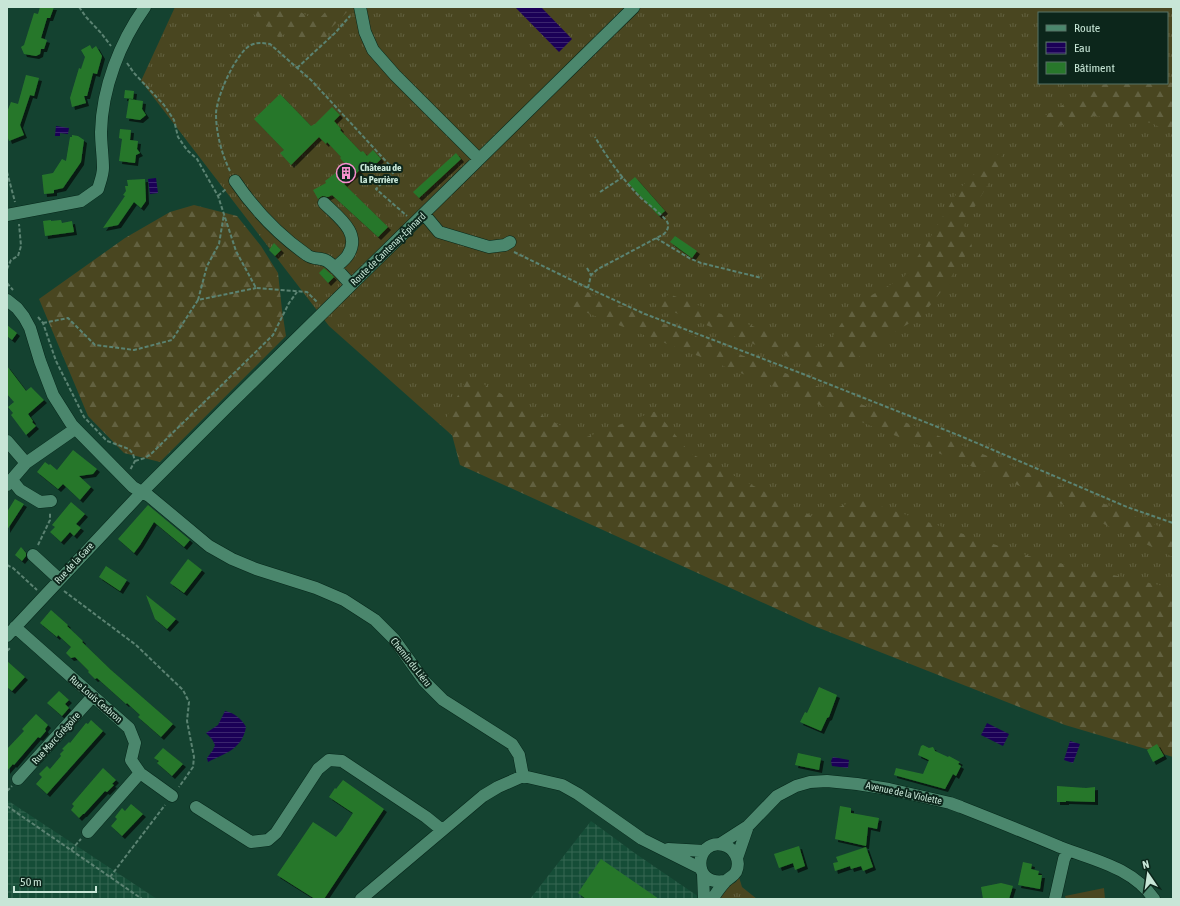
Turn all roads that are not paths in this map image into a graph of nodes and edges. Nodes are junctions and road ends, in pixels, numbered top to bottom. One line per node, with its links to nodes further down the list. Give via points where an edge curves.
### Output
1 (146, 7): 8 (street, via 135,21 120,52 106,95 101,132 103,170 98,189 81,201)
2 (634, 7): 4 (street, Route de Cantenay-Épinard)
3 (357, 10): 4 (street, via 372,50)
4 (479, 159): 7 (street, Route de Cantenay-Épinard)
5 (235, 181): 10 (street, via 254,206 295,247 310,257 328,262)
6 (324, 203): 10 (street, via 350,230 353,243 348,256)
7 (424, 214): 9 (street, via 439,232 490,247); 11 (street, Route de Cantenay-Épinard)
8 (7, 215)
9 (512, 247)
10 (335, 268): 11 (street)
11 (351, 285): 17 (street, Route de Cantenay-Épinard)
12 (12, 297): 13 (street, Chemin du Liéru, via 30,328 54,395)
13 (75, 429): 15 (street); 17 (street, Chemin du Liéru, via 133,487)
14 (7, 441): 15 (street)
15 (26, 463): 16 (street)
16 (10, 483): 18 (street, via 40,502)
17 (142, 492): 20 (street, Rue de la Gare); 24 (street, Chemin du Liéru, via 209,546 232,559 316,588 344,600 375,620 394,639 424,681 443,700 512,744 520,755)
18 (51, 501)
19 (33, 555): 20 (street)
20 (61, 585): 21 (street, Rue de la Gare, via 44,596)
21 (11, 631): 22 (street, Rue Louis Cesbron)
22 (93, 696): 23 (street, Rue Louis Cesbron, via 129,728 135,743 131,760); 25 (street, Rue Marc Grégoire)
23 (140, 773): 26 (street, Rue Louis Cesbron); 30 (street)
24 (523, 776): 29 (street, via 498,786); 32 (street, via 562,785 642,839)
25 (18, 779)
26 (172, 796)
27 (196, 807): 29 (street, via 251,842 268,840 318,769 329,760 342,761)
28 (748, 826): 31 (street, Avenue de la Violette); 33 (street, Avenue de la Violette, via 772,800 784,792 810,782 827,781 889,789 950,803); 35 (street, Avenue de la Violette)
29 (442, 830): 38 (street)
30 (88, 832)
31 (720, 844): 34 (street, via 708,847); 35 (street, via 731,849)
32 (663, 849): 34 (street); 36 (street)
33 (1068, 850): 41 (street); 42 (street, Avenue de la Violette, via 1118,869 1142,886)
34 (704, 851): 36 (street, via 700,862)
35 (737, 858): 37 (street, via 735,873)
36 (702, 871): 37 (street, via 712,881); 39 (street)
37 (725, 881): 40 (street)
38 (361, 899)
39 (704, 899)
40 (712, 899)
41 (1055, 899)
42 (1154, 899)

